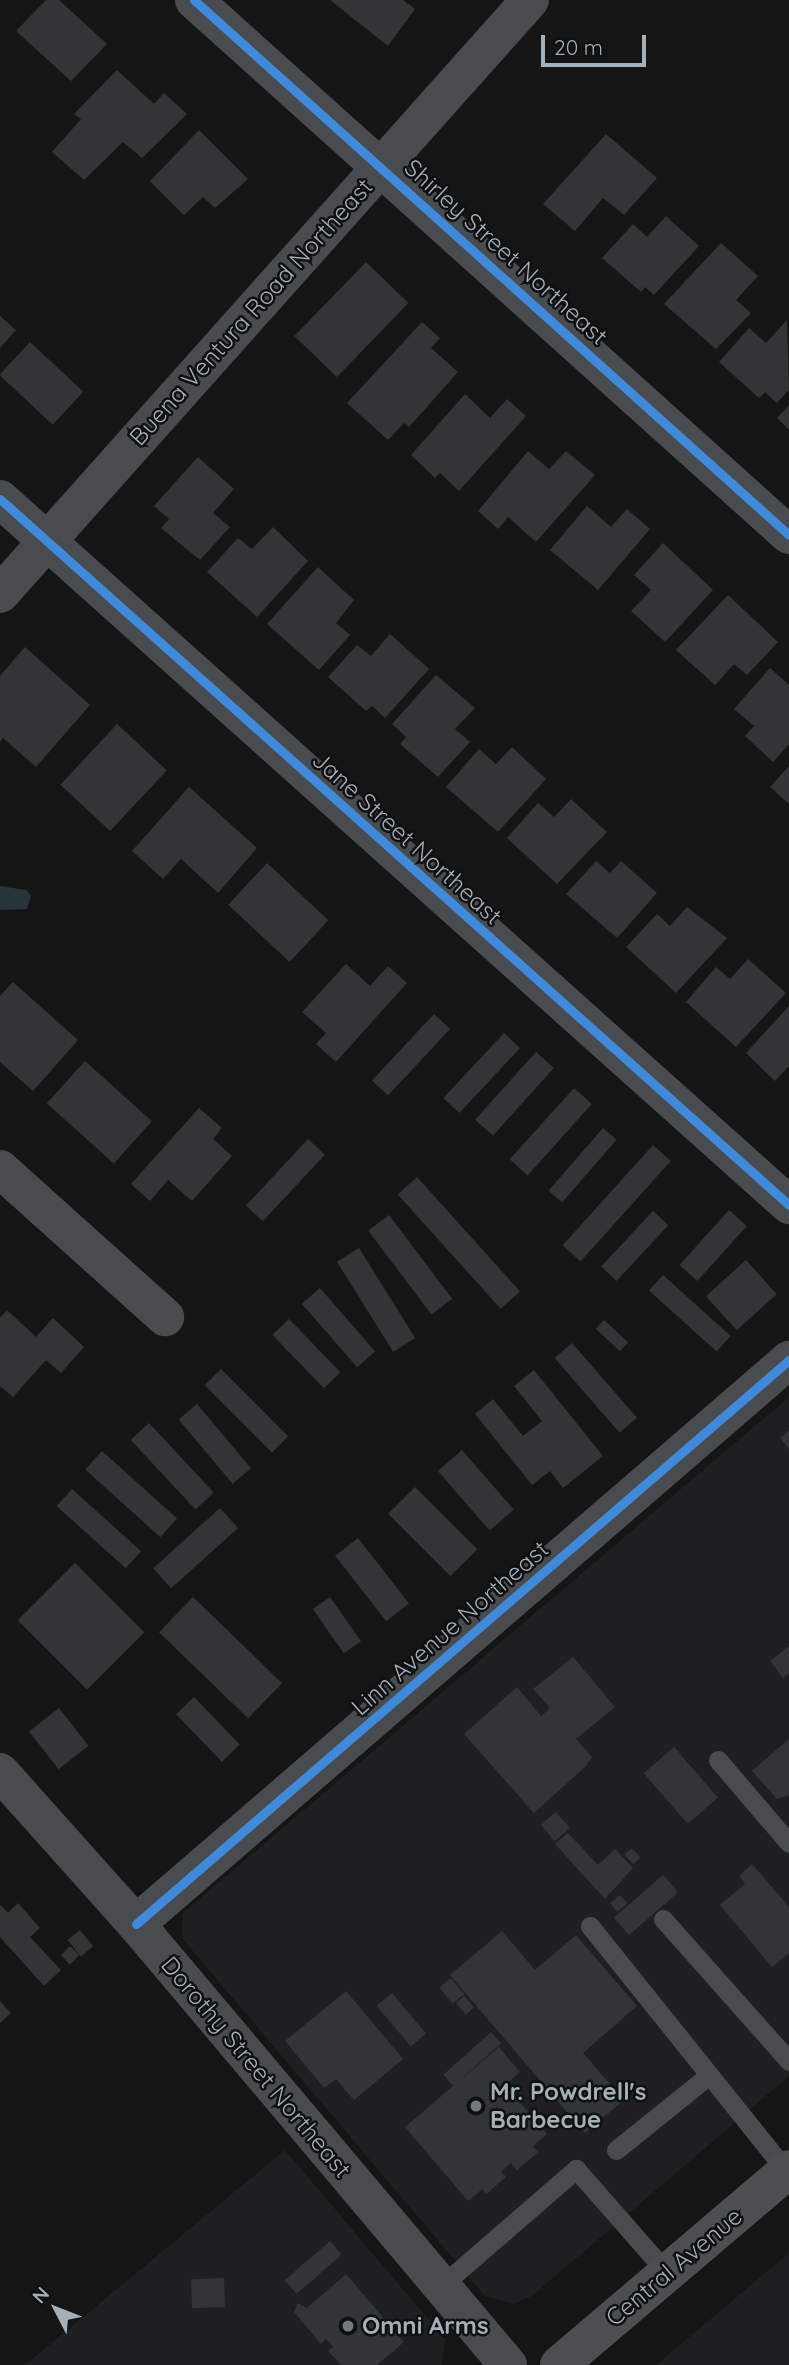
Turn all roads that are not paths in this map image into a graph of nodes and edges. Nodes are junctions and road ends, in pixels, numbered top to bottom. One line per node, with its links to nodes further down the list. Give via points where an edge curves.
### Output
1 (194, 0): 3 (street, Shirley Street Northeast)
2 (530, 0): 3 (street, Buena Ventura Road Northeast)
3 (381, 166): 5 (street, Shirley Street Northeast); 6 (street, Buena Ventura Road Northeast)
4 (0, 499): 6 (street, Jane Street Northeast)
5 (789, 536)
6 (47, 541): 7 (street, Buena Ventura Road Northeast); 9 (street, Jane Street Northeast)
7 (0, 594)
8 (0, 1169): 10 (street)
9 (789, 1205)
10 (165, 1317)
11 (789, 1360): 16 (street, Linn Avenue Northeast)
12 (719, 1760): 14 (lane)
13 (0, 1772): 16 (street, Dorothy Street Northeast)
14 (789, 1843)
15 (663, 1919): 18 (lane)
16 (136, 1924): 23 (street, Dorothy Street Northeast)
17 (590, 1926): 19 (lane)
18 (789, 2061)
19 (709, 2075): 20 (lane); 21 (lane)
20 (617, 2150)
21 (788, 2170): 22 (main road, Central Avenue)
22 (667, 2273): 23 (lane, via 576,2169); 25 (main road, Central Avenue)
23 (441, 2286): 24 (street, Dorothy Street Northeast)
24 (508, 2365)
25 (559, 2365)

